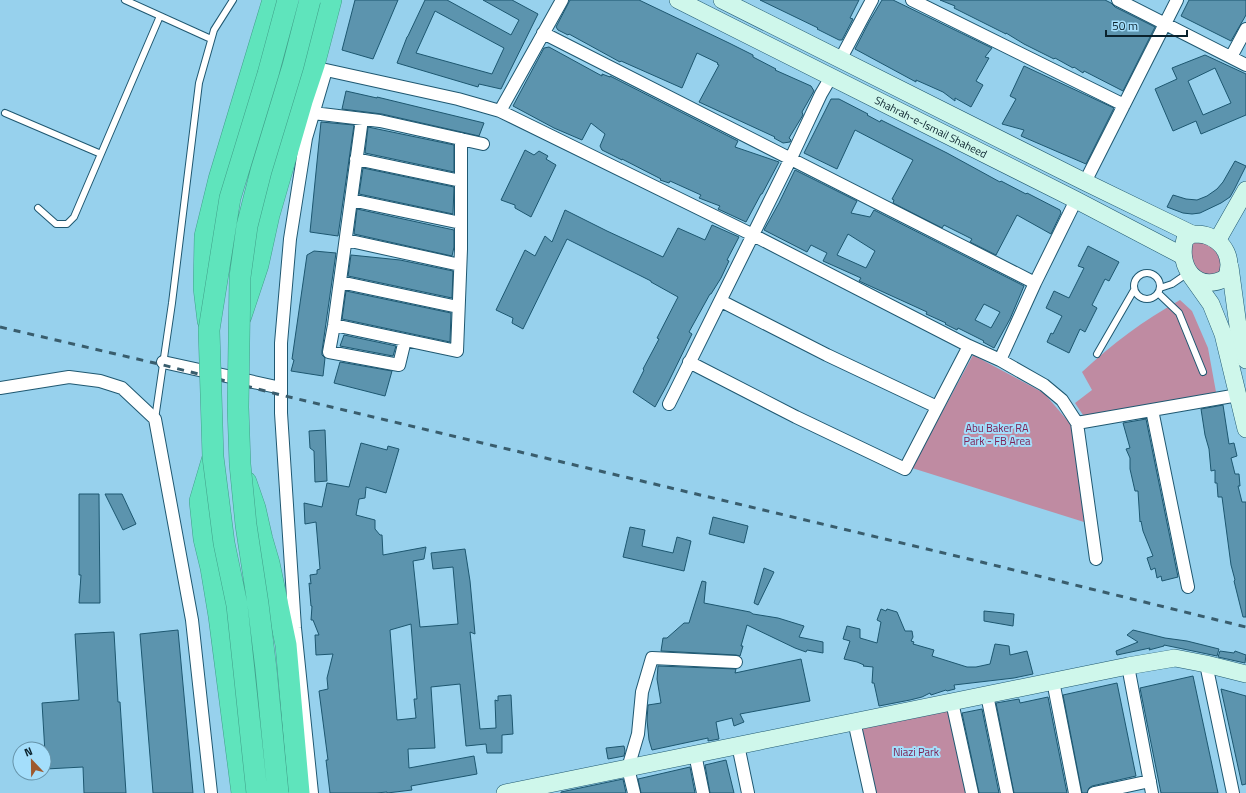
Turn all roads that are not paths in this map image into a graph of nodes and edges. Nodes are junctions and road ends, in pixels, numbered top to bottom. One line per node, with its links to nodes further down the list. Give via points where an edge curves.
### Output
1 (125, 0): 14 (lane)
2 (233, 0): 18 (lane)
3 (273, 0): 56 (highway, bridge, via 219,179 205,236 204,288)
4 (288, 0): 56 (highway, bridge, via 230,198)
5 (310, 0): 54 (highway, bridge, via 247,226 240,277)
6 (331, 0): 54 (highway, via 269,215 258,265)
7 (562, 0): 17 (street)
8 (678, 0): 22 (main road, Shahrah-e-Ismail Shaheed)
9 (722, 0): 20 (main road, Shahrah-e-Ismail Shaheed)
10 (872, 0): 20 (street)
11 (912, 0): 23 (street)
12 (1118, 0): 15 (street)
13 (1177, 0): 15 (street)
14 (160, 16): 18 (lane); 30 (lane)
15 (1165, 25): 19 (street); 23 (street)
16 (1246, 29): 19 (street)
17 (543, 33): 24 (street); 31 (street)
18 (211, 39): 62 (lane, via 199,83)
19 (1231, 57): 21 (street)
20 (840, 60): 34 (main road, Shahrah-e-Ismail Shaheed)
21 (1246, 65)
22 (831, 77): 31 (street); 37 (main road, Shahrah-e-Ismail Shaheed)
23 (1124, 104): 34 (street)
24 (500, 111): 26 (street, via 458,99 326,70); 41 (street)
25 (5, 113): 30 (lane)
26 (313, 113): 27 (street); 66 (street, via 306,138 290,239 281,343)
27 (362, 119): 28 (street); 32 (street)
28 (460, 139): 29 (street); 33 (street)
29 (483, 144)
30 (101, 154): 38 (lane, via 72,221 67,224 56,224)
31 (791, 158): 41 (street); 49 (street)
32 (356, 159): 33 (street); 36 (street)
33 (461, 181): 39 (street)
34 (1085, 182): 40 (main road, Shahrah-e-Ismail Shaheed)
35 (1246, 190): 43 (main road)
36 (351, 200): 39 (street); 42 (street)
37 (1076, 200): 44 (main road, Shahrah-e-Ismail Shaheed); 49 (street)
38 (38, 208)
39 (461, 224): 45 (street)
40 (1192, 234): 43 (main road); 44 (main road, via 1185,239)
41 (753, 235): 52 (street); 58 (street)
42 (346, 240): 45 (street); 48 (street)
43 (1217, 240): 46 (main road, via 1225,250)
44 (1183, 256): 47 (main road)
45 (460, 265): 53 (street)
46 (1230, 267): 47 (main road, via 1226,278 1212,283 1204,282); 61 (main road, via 1239,333)
47 (1189, 273): 51 (lane); 67 (main road, via 1214,310 1223,334)
48 (340, 282): 53 (street); 55 (street)
49 (1035, 283): 60 (street)
50 (1134, 290): 51 (lane, via 1142,298 1148,299 1154,297); 51 (lane, via 1136,279 1146,273 1156,277); 59 (lane)
51 (1159, 290): 64 (lane, via 1179,313)
52 (721, 301): 63 (street); 69 (street)
53 (458, 307): 57 (street, via 457,351)
54 (240, 320): 75 (highway, bridge)
55 (334, 325): 57 (street); 57 (street, via 329,352 399,365)
56 (209, 330): 74 (highway, bridge)
57 (405, 340)
58 (969, 346): 60 (street); 69 (street)
59 (1097, 354)
60 (1000, 360): 72 (street, via 1044,385 1062,400)
61 (1246, 360)
62 (163, 362): 66 (street); 71 (lane)
63 (688, 362): 68 (street); 69 (street, via 905,469)
64 (1203, 372)
65 (0, 388): 71 (street, via 69,377 100,381 122,388)
66 (281, 388): 96 (street, via 295,628)
67 (1238, 395): 70 (street); 73 (main road)
68 (669, 404)
69 (937, 407)
70 (1152, 410): 72 (street); 77 (street)
71 (155, 419): 91 (street, via 192,620)
72 (1077, 423): 76 (street)
73 (1246, 429)
74 (212, 457): 92 (highway, via 200,500 204,540 220,623); 93 (highway, bridge, via 224,543 238,605)
75 (240, 464): 94 (highway, bridge, via 266,669); 95 (highway, bridge, via 270,563 286,645)
76 (1096, 559)
77 (1188, 587)
78 (736, 662): 88 (street, via 652,658 642,692 638,734)
79 (1206, 664): 80 (main road, via 1175,658); 81 (main road); 106 (street)
80 (1128, 666): 82 (main road); 90 (street)
81 (1246, 674)
82 (1053, 681): 83 (main road); 104 (street)
83 (987, 695): 84 (main road); 103 (street)
84 (952, 702): 85 (main road); 102 (street)
85 (854, 721): 86 (main road); 101 (street)
86 (738, 744): 87 (main road); 100 (street)
87 (695, 754): 88 (main road); 99 (street)
88 (628, 768): 89 (main road); 98 (street)
89 (564, 787): 97 (main road)
90 (1151, 787): 105 (street)
91 (211, 793)
92 (242, 793)
93 (257, 793)
94 (278, 793)
95 (299, 793)
96 (312, 793)
97 (505, 793)
98 (634, 793)
99 (703, 793)
100 (748, 793)
101 (870, 793)
102 (972, 793)
103 (1007, 793)
104 (1076, 793)
105 (1094, 793)
106 (1233, 793)

